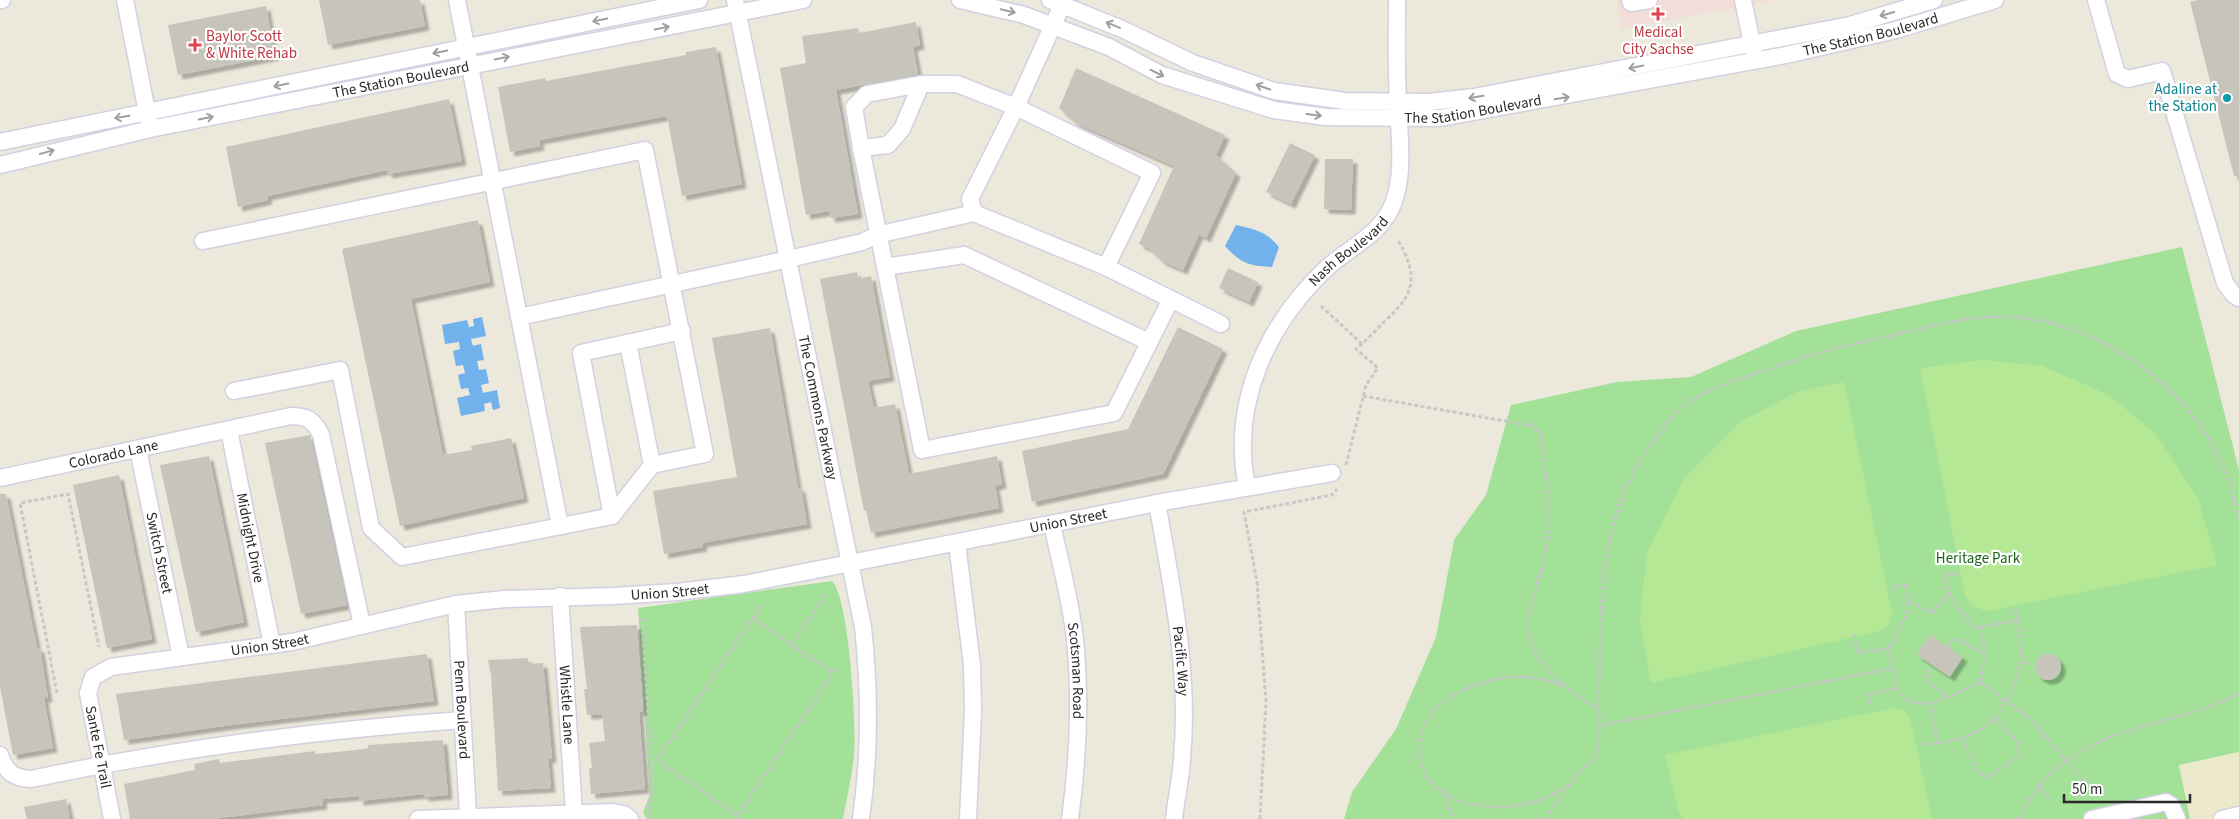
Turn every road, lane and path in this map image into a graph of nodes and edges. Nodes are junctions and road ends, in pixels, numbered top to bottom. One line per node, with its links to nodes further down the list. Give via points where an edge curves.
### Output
1 (125, 0): 23 (street)
2 (456, 0): 17 (street)
3 (699, 0): 17 (street, The Station Boulevard, one-way to 17)
4 (803, 0): 14 (street, The Station Boulevard)
5 (960, 0): 15 (street, The Station Boulevard, one-way to 15, via 1024,15)
6 (1397, 0): 22 (street, Nash Boulevard)
7 (1630, 0): 8 (street, via 1631,4)
8 (1649, 0)
9 (1743, 0): 16 (street)
10 (1934, 0): 16 (street, The Station Boulevard, one-way to 16, via 1850,25)
11 (1995, 0): 18 (street, The Station Boulevard, via 1896,30)
12 (2096, 0): 37 (street, via 2118,74 2128,79 2162,71 2225,283)
13 (1056, 2): 15 (street); 22 (street, The Station Boulevard, one-way to 13, via 1274,91 1193,64 1122,29)
14 (736, 6): 19 (street, The Station Boulevard, one-way to 14); 33 (street, The Commons Parkway)
15 (1054, 26): 21 (street); 22 (street, The Station Boulevard, one-way to 22, via 1108,46 1162,75 1274,110 1326,117)
16 (1752, 44): 18 (street); 22 (street, The Station Boulevard, one-way to 22)
17 (465, 47): 19 (street); 23 (street, The Station Boulevard, one-way to 23)
18 (1755, 61): 22 (street, The Station Boulevard, one-way to 18, via 1440,118)
19 (468, 65): 24 (street, The Station Boulevard, one-way to 19); 28 (street)
20 (921, 84): 21 (street, via 957,84); 26 (street, via 902,129 888,145); 26 (street, via 867,94 860,100 854,107)
21 (1016, 107): 29 (street, via 970,199); 35 (street, via 1152,173)
22 (1398, 110): 53 (street, Nash Boulevard, via 1398,186 1386,218 1377,230 1314,280 1284,320 1258,368 1250,389 1242,431 1241,451)
23 (147, 113): 24 (street); 25 (street, The Station Boulevard, one-way to 25)
24 (150, 129): 27 (street, The Station Boulevard, one-way to 24)
25 (0, 142)
26 (861, 148): 30 (street)
27 (0, 165)
28 (492, 181): 31 (street); 36 (street, via 645,150); 40 (street)
29 (974, 214): 30 (street); 35 (street)
30 (877, 235): 33 (street, via 862,242); 34 (street)
31 (203, 240)
32 (1398, 240): 45 (path, via 1409,268 1411,283 1408,297)
33 (789, 259): 36 (street); 60 (street, The Commons Parkway)
34 (885, 267): 43 (street, via 964,255); 43 (street, via 922,450 1114,413)
35 (1106, 267): 38 (street)
36 (673, 284): 40 (street); 42 (street)
37 (2239, 298)
38 (1171, 299): 41 (street); 43 (street)
39 (1321, 306): 45 (path)
40 (519, 317): 58 (street)
41 (1221, 324)
42 (682, 331): 44 (street); 50 (street, via 705,454)
43 (1149, 342)
44 (628, 343): 50 (street); 55 (street, via 581,353)
45 (1362, 344): 47 (path, via 1356,349 1378,368 1366,385)
46 (234, 391): 58 (street, via 340,370 370,528 402,557)
47 (1363, 396): 51 (path); 91 (path, via 1533,426 1541,435 1548,530 1543,571 1528,619 1532,647)
48 (229, 430): 49 (street, Colorado Lane); 73 (street, Colorado Lane, via 291,416 311,419 317,425); 76 (street, Midnight Drive)
49 (138, 449): 52 (street, Colorado Lane); 82 (street, Switch Street)
50 (652, 465): 55 (street)
51 (1339, 475): 53 (street, Union Street); 128 (path, via 1332,495 1244,512 1257,582 1266,701)
52 (0, 478)
53 (1247, 487): 54 (street, Union Street)
54 (1157, 503): 57 (street, Union Street); 127 (street, Pacific Way, via 1173,589 1183,686 1182,758)
55 (612, 516): 58 (street)
56 (2239, 520): 99 (path, via 2214,447 2183,404 2149,373 2113,348 2072,329 2028,319 1990,317 1951,322 1824,350 1716,388 1680,408 1627,481 1611,529 1603,574)
57 (1052, 524): 59 (street, Union Street); 126 (street, Scotsman Road, via 1075,640 1078,683 1076,773)
58 (560, 526)
59 (956, 543): 60 (street, Union Street); 125 (street, via 972,675)
60 (851, 563): 65 (street, Union Street, via 744,584 677,592); 124 (street, The Commons Parkway, via 868,674 867,773)
61 (1959, 573): 63 (path, via 1944,575)
62 (1892, 587): 66 (path, via 1905,585)
63 (1948, 594): 66 (path, via 1932,613); 74 (path, via 1960,612 1976,628)
64 (826, 595): 77 (path)
65 (560, 596): 67 (street, Union Street); 116 (street, Whistle Lane)
66 (1910, 602): 80 (path)
67 (456, 604): 73 (street, Union Street); 101 (street, Penn Boulevard)
68 (761, 606): 71 (path)
69 (2015, 608): 72 (path)
70 (642, 618): 110 (path)
71 (753, 618): 77 (path); 108 (path)
72 (2018, 620): 74 (path); 83 (path, via 2023,649)
73 (362, 625): 76 (street, Union Street)
74 (1980, 627): 81 (path)
75 (1854, 634): 80 (path, via 1858,653)
76 (272, 644): 82 (street, Union Street)
77 (792, 645): 88 (path)
78 (99, 647): 93 (path, via 68,494 20,503)
79 (1948, 647): 81 (path, via 1952,640 1960,640)
80 (1889, 648): 86 (path)
81 (1984, 654): 90 (path, via 1984,668)
82 (181, 657): 89 (street, Union Street, via 111,667)
83 (2020, 661): 84 (path); 96 (path, via 2014,688)
84 (2033, 666)
85 (836, 668): 88 (path)
86 (1894, 668): 92 (path); 102 (path)
87 (1931, 669): 95 (path, via 1927,674 1928,682)
88 (833, 673): 119 (path)
89 (93, 676): 109 (street, Sante Fe Trail, via 88,693)
90 (1979, 681): 95 (path); 96 (path)
91 (1562, 685): 99 (path); 114 (path, via 1513,677 1486,682 1466,690 1439,708 1428,720 1418,750 1428,779)
92 (1897, 688): 97 (path, via 1900,696 1912,703); 98 (path, via 1868,694)
93 (57, 693)
94 (2239, 694): 107 (path, via 2212,707 2119,732)
95 (1949, 697): 97 (path)
96 (2005, 701): 100 (path); 107 (path, via 2026,715)
97 (1930, 702): 105 (path)
98 (1870, 705)
99 (1598, 708): 102 (path)
100 (1994, 718): 103 (path); 103 (path, via 2016,740 2020,756 1989,777 1977,772)
101 (462, 720): 109 (street, via 324,731); 118 (street, Penn Boulevard)
102 (1598, 726): 111 (path, via 1598,752)
103 (1962, 739): 105 (path)
104 (1923, 744): 105 (path)
105 (1938, 744)
106 (0, 755): 109 (street, via 4,767 11,775 20,778 31,779)
107 (2066, 758): 112 (path); 113 (path)
108 (657, 760): 110 (path); 119 (path)
109 (102, 765): 120 (street, Sante Fe Trail)
110 (652, 767): 123 (path, via 654,790 647,809)
111 (1568, 786): 114 (path, via 1533,802 1508,806 1476,806); 130 (path)
112 (2038, 786): 115 (path); 131 (path)
113 (2094, 791)
114 (1445, 794): 129 (path)
115 (2050, 800)
116 (574, 813): 118 (street); 122 (street, via 613,812)
117 (2239, 815): 134 (street)
118 (468, 816): 121 (street)
119 (736, 817)
120 (112, 819)
121 (418, 819)
122 (630, 819)
123 (652, 819)
124 (861, 819)
125 (968, 819)
126 (1070, 819)
127 (1174, 819)
128 (1260, 819)
129 (1453, 819)
130 (1545, 819)
131 (2019, 819)
132 (2092, 819): 133 (street, via 2166,802 2171,805)
133 (2177, 819)
134 (2222, 819)

